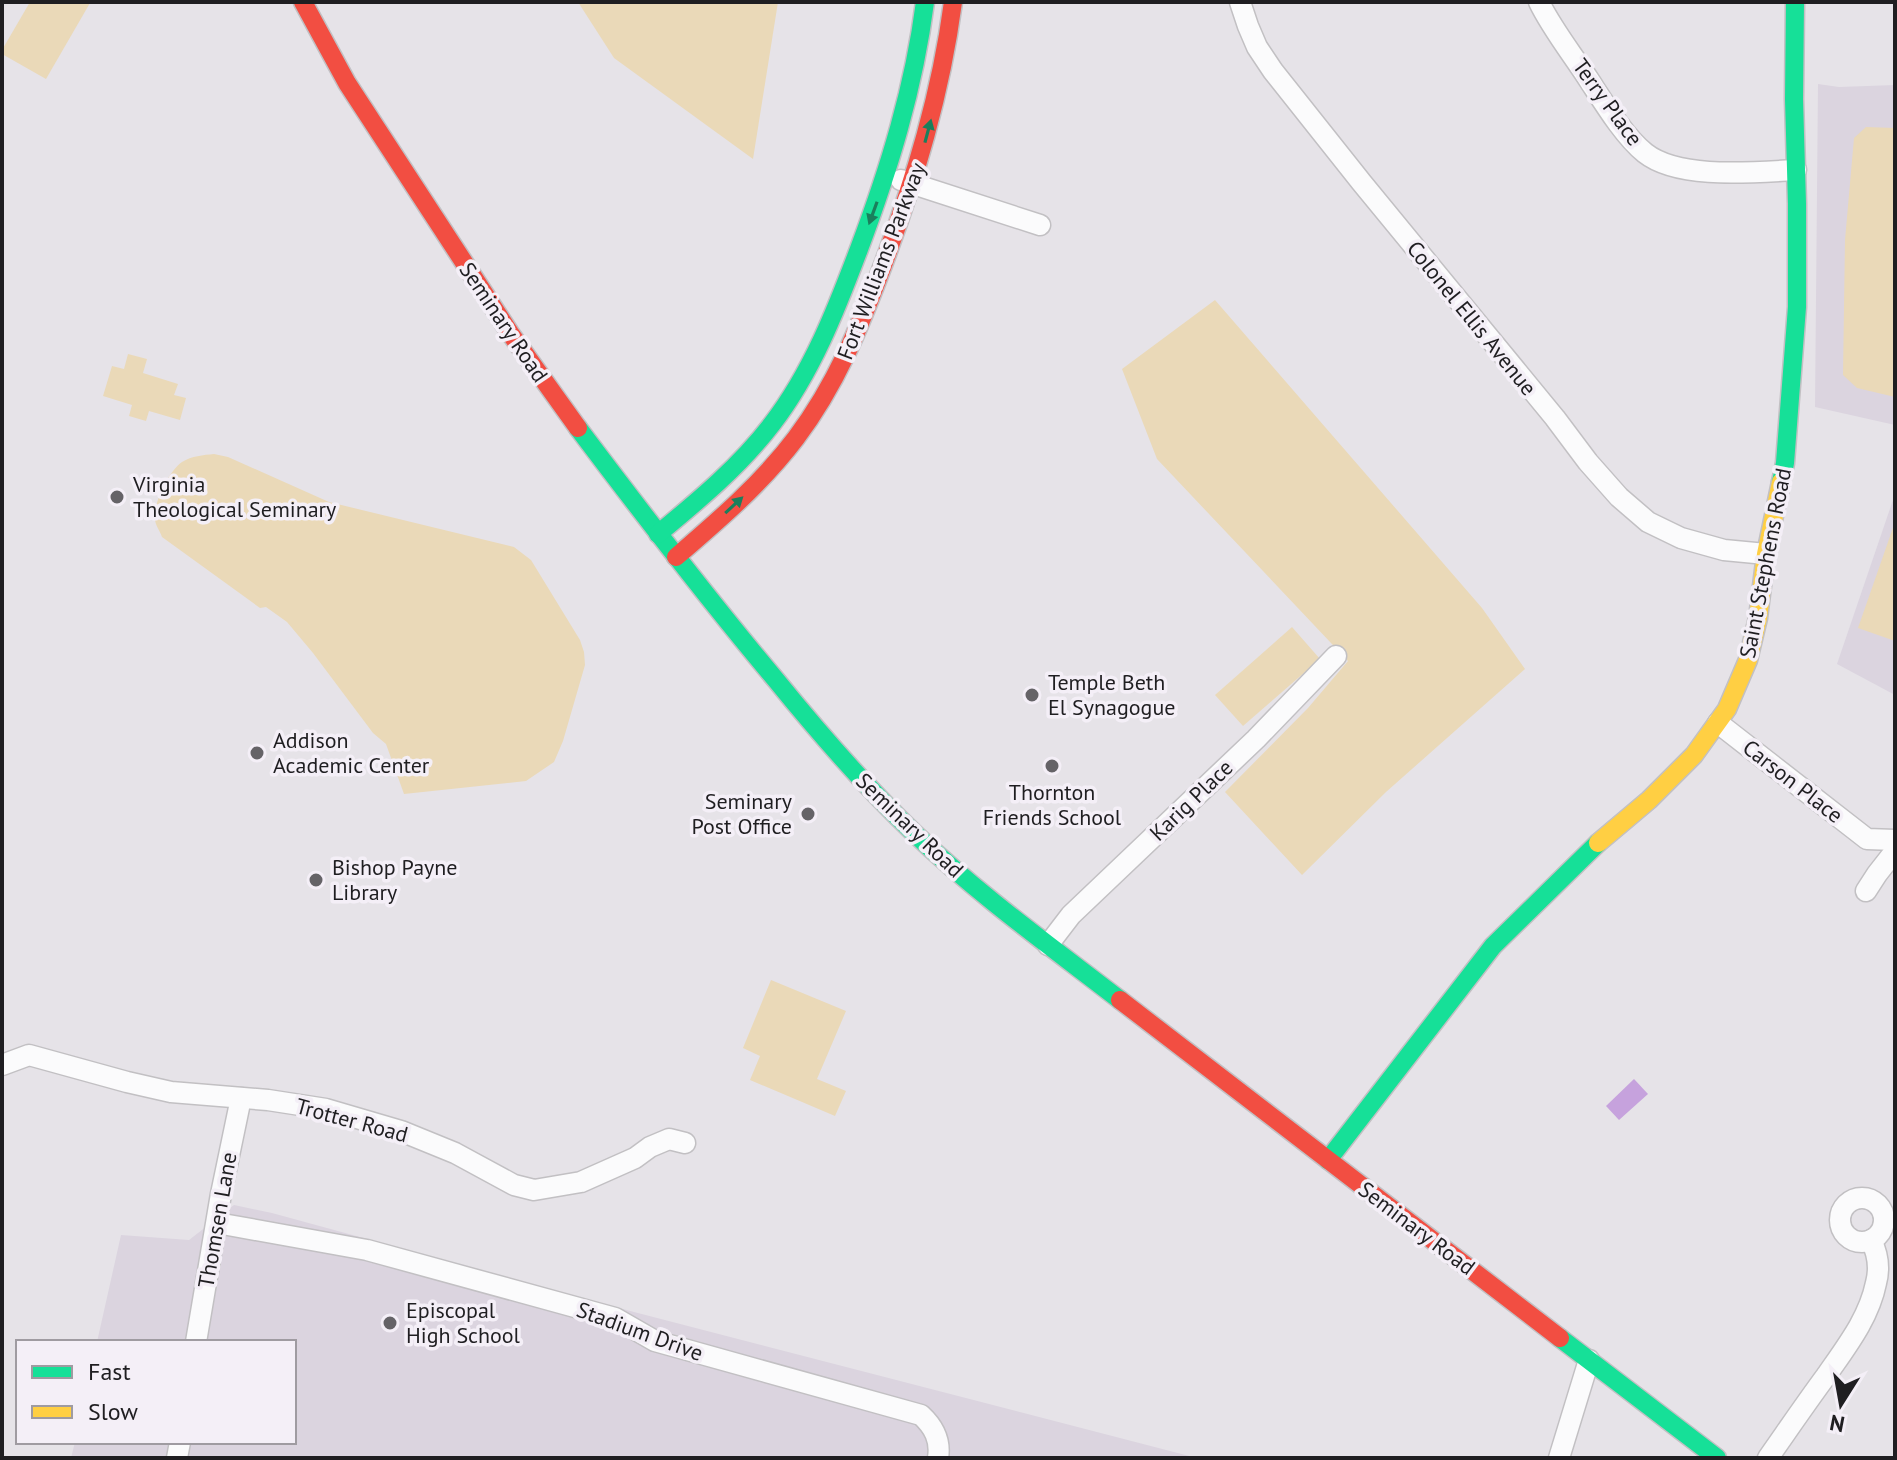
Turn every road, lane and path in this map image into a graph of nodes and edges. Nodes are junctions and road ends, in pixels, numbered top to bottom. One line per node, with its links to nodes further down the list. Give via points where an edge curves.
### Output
1 (303, 2): 11 (street, Seminary Road, via 347,83 518,345)
2 (925, 2): 8 (street, Fort Williams Parkway, via 916,62)
3 (953, 2): 9 (street, Fort Williams Parkway, one-way to 3, via 936,100)
4 (1240, 2): 12 (street, Colonel Ellis Avenue, via 1257,47 1273,71 1619,497 1648,522 1681,538)
5 (1539, 2): 7 (street, Terry Place, via 1602,100 1646,154 1693,170)
6 (1795, 2): 7 (street, Saint Stephens Road)
7 (1796, 170): 12 (street, Saint Stephens Road, via 1794,364 1785,463)
8 (885, 176): 9 (street); 11 (street, Fort Williams Parkway, one-way to 11, via 821,344 792,395 752,448)
9 (913, 184): 10 (street); 13 (street, Fort Williams Parkway, one-way to 9, via 770,470 823,399 850,349)
10 (1040, 225)
11 (658, 534): 13 (street, Seminary Road)
12 (1766, 554): 15 (street, Saint Stephens Road, via 1748,660)
13 (676, 557): 19 (street, Seminary Road, via 870,788 914,833)
14 (1336, 656): 19 (street, Karig Place, via 1071,915)
15 (1718, 723): 16 (street, Carson Place); 23 (street, Saint Stephens Road, via 1667,783 1493,946)
16 (1867, 839): 17 (street); 18 (street, via 1871,882)
17 (1895, 840)
18 (1895, 851)
19 (1048, 945): 23 (street, Seminary Road)
20 (2, 1065): 21 (street, Trotter Road, via 29,1055 159,1089)
21 (241, 1098): 22 (street, Trotter Road, via 306,1105 401,1131 534,1190 581,1182 669,1139); 24 (street, Thomsen Lane)
22 (685, 1143)
23 (1328, 1160): 27 (street, Seminary Road)
24 (217, 1223): 26 (street, Thomsen Lane); 28 (street, Stadium Drive, via 367,1250 615,1318 655,1341 921,1415 937,1436)
25 (1871, 1240): 31 (street, via 1877,1252 1877,1282 1866,1313)
26 (196, 1340)
27 (1589, 1360): 29 (street); 30 (street, Seminary Road)
28 (938, 1458)
29 (1559, 1458)
30 (1717, 1458)
31 (1768, 1458)

